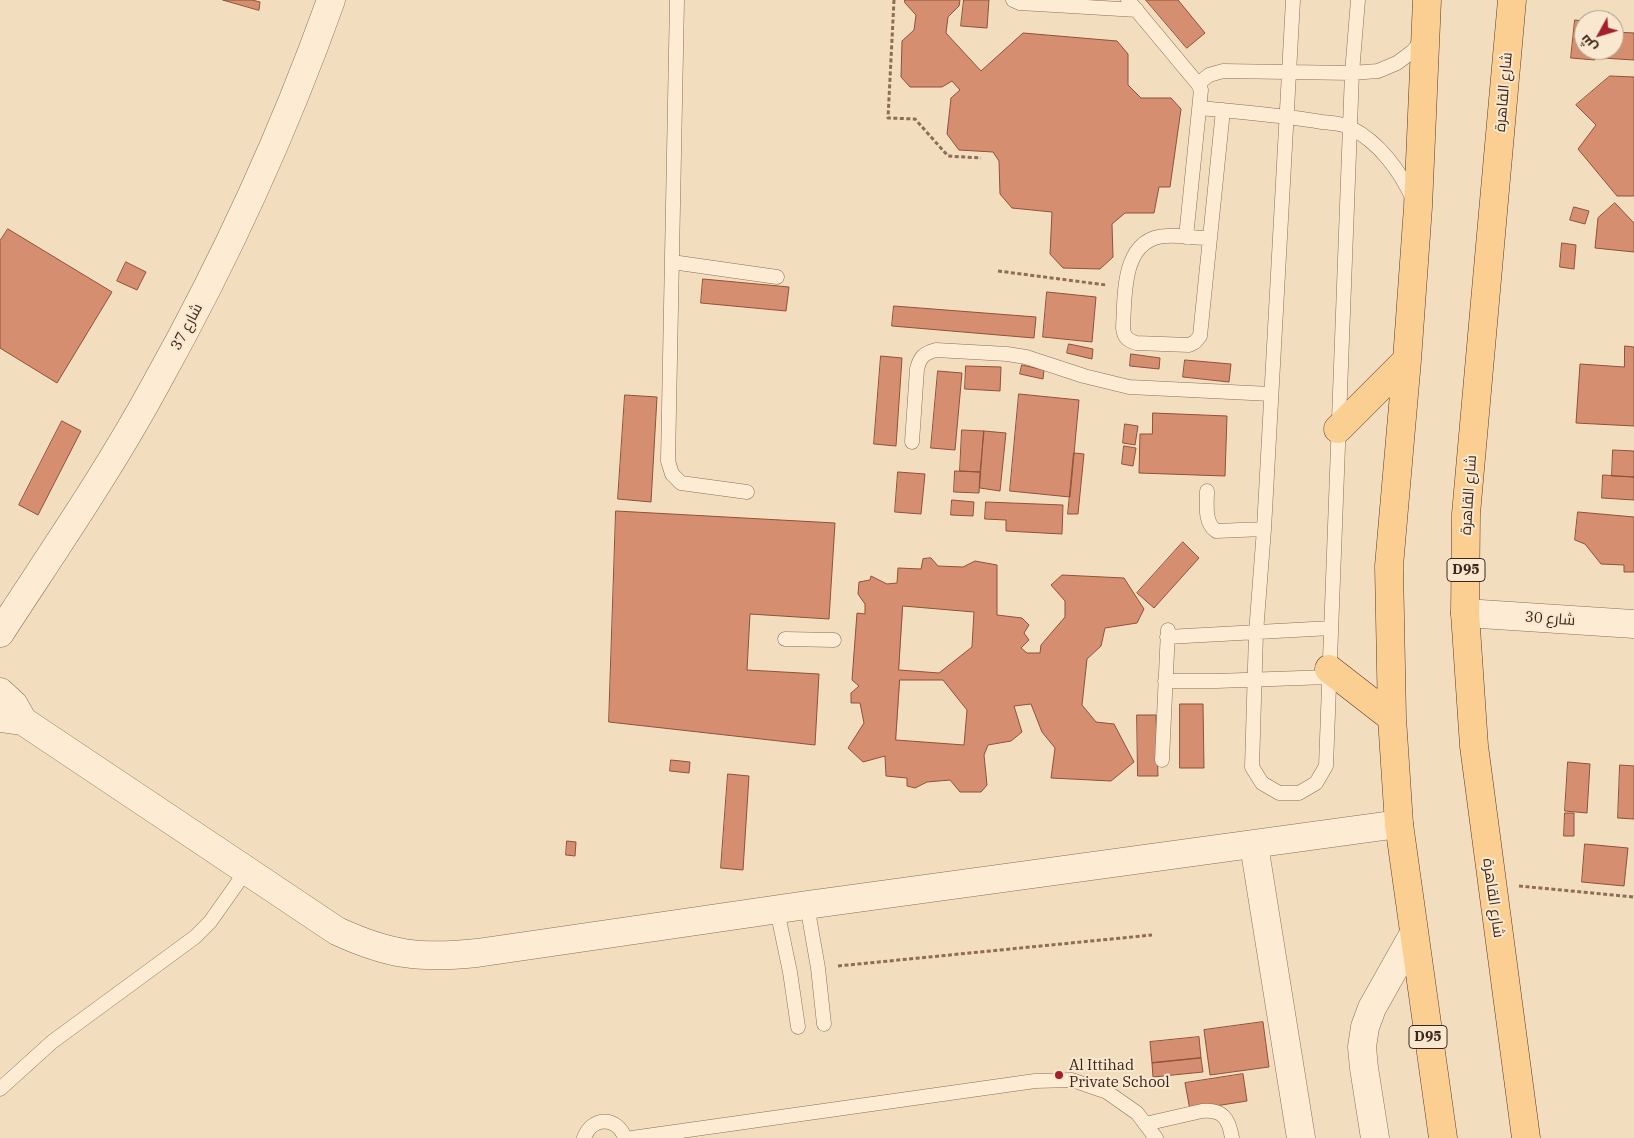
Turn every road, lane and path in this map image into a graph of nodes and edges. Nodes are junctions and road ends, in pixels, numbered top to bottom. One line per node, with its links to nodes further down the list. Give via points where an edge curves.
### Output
1 (331, 0): 38 (street, شارع 37, via 266,166 214,276 157,384)
2 (677, 0): 24 (lane)
3 (894, 0): 20 (path, via 888,118 915,119 948,156)
4 (1014, 0): 10 (lane, via 1020,4)
5 (1293, 0): 13 (lane)
6 (1358, 0): 14 (lane)
7 (1427, 0): 11 (main road, D95)
8 (1495, 0): 12 (main road)
9 (1512, 0): 12 (main road, شارع القاهرة / D95)
10 (1133, 5): 15 (lane)
11 (1426, 36): 14 (lane, via 1397,63 1378,71); 21 (main road, D95)
12 (1509, 42): 35 (main road, شارع القاهرة / D95, via 1466,514)
13 (1289, 72): 14 (lane); 15 (lane, via 1222,71 1209,75); 18 (lane)
14 (1352, 73): 19 (lane)
15 (1198, 84): 16 (lane)
16 (1200, 108): 17 (lane); 22 (lane)
17 (1223, 110): 18 (lane); 23 (lane)
18 (1286, 116): 19 (lane); 29 (lane)
19 (1350, 126): 21 (lane, via 1385,156); 30 (lane)
20 (981, 158)
21 (1418, 207): 28 (main road, D95)
22 (1186, 237): 23 (lane); 27 (lane, via 1165,236 1144,244 1130,262)
23 (1209, 238): 27 (lane, via 1200,336 1195,342 1189,345 1129,341 1123,328)
24 (672, 262): 26 (lane); 33 (lane, via 668,461 672,474 681,483)
25 (998, 271): 27 (path)
26 (777, 277)
27 (1126, 288)
28 (1407, 360): 30 (main road); 46 (main road, D95, via 1389,566)
29 (1271, 394): 31 (lane, via 1129,387 1026,357 936,350 927,352 917,369); 34 (lane)
30 (1338, 429): 37 (lane)
31 (912, 442)
32 (1207, 491): 34 (lane, via 1208,519 1216,531)
33 (747, 492)
34 (1264, 529): 39 (lane)
35 (1465, 613): 36 (street, شارع 30); 52 (main road, شارع القاهرة / D95, via 1474,746)
36 (1634, 624)
37 (1331, 628): 39 (lane); 42 (lane)
38 (0, 633)
39 (1256, 633): 43 (lane); 44 (lane, via 1167,634)
40 (785, 639): 41 (lane)
41 (834, 640)
42 (1329, 673): 43 (lane); 43 (lane, via 1326,766 1316,783 1299,793 1279,793 1262,784 1252,766); 46 (main road)
43 (1254, 680): 44 (lane)
44 (1165, 681): 48 (lane)
45 (0, 692): 47 (street, via 14,705)
46 (1392, 718): 49 (main road, D95)
47 (11, 720): 51 (street)
48 (1162, 760)
49 (1399, 824): 50 (street); 57 (main road, D95)
50 (1254, 845): 54 (street); 69 (street)
51 (246, 871): 55 (street, via 337,931 388,951 417,956 477,953); 61 (lane, via 195,938 52,1042)
52 (1491, 883): 53 (path); 72 (main road, شارع القاهرة / D95)
53 (1634, 897)
54 (807, 905): 55 (street); 58 (lane)
55 (777, 910): 60 (lane)
56 (1152, 935): 58 (path)
57 (1413, 935): 70 (street, via 1372,1008 1365,1028 1362,1047); 71 (main road, D95)
58 (818, 968): 59 (lane)
59 (824, 1024)
60 (798, 1027)
61 (0, 1089)
62 (1145, 1124): 63 (lane, via 1137,1113 1107,1092 1072,1080 1062,1080 1035,1081); 67 (lane); 68 (lane, via 1212,1110 1228,1120)
63 (712, 1132): 66 (lane)
64 (584, 1138): 65 (lane, via 594,1124 609,1122 623,1131)
65 (625, 1138)
66 (632, 1138)
67 (1156, 1138)
68 (1232, 1138)
69 (1301, 1138)
70 (1375, 1138)
71 (1443, 1138)
72 (1526, 1138)

